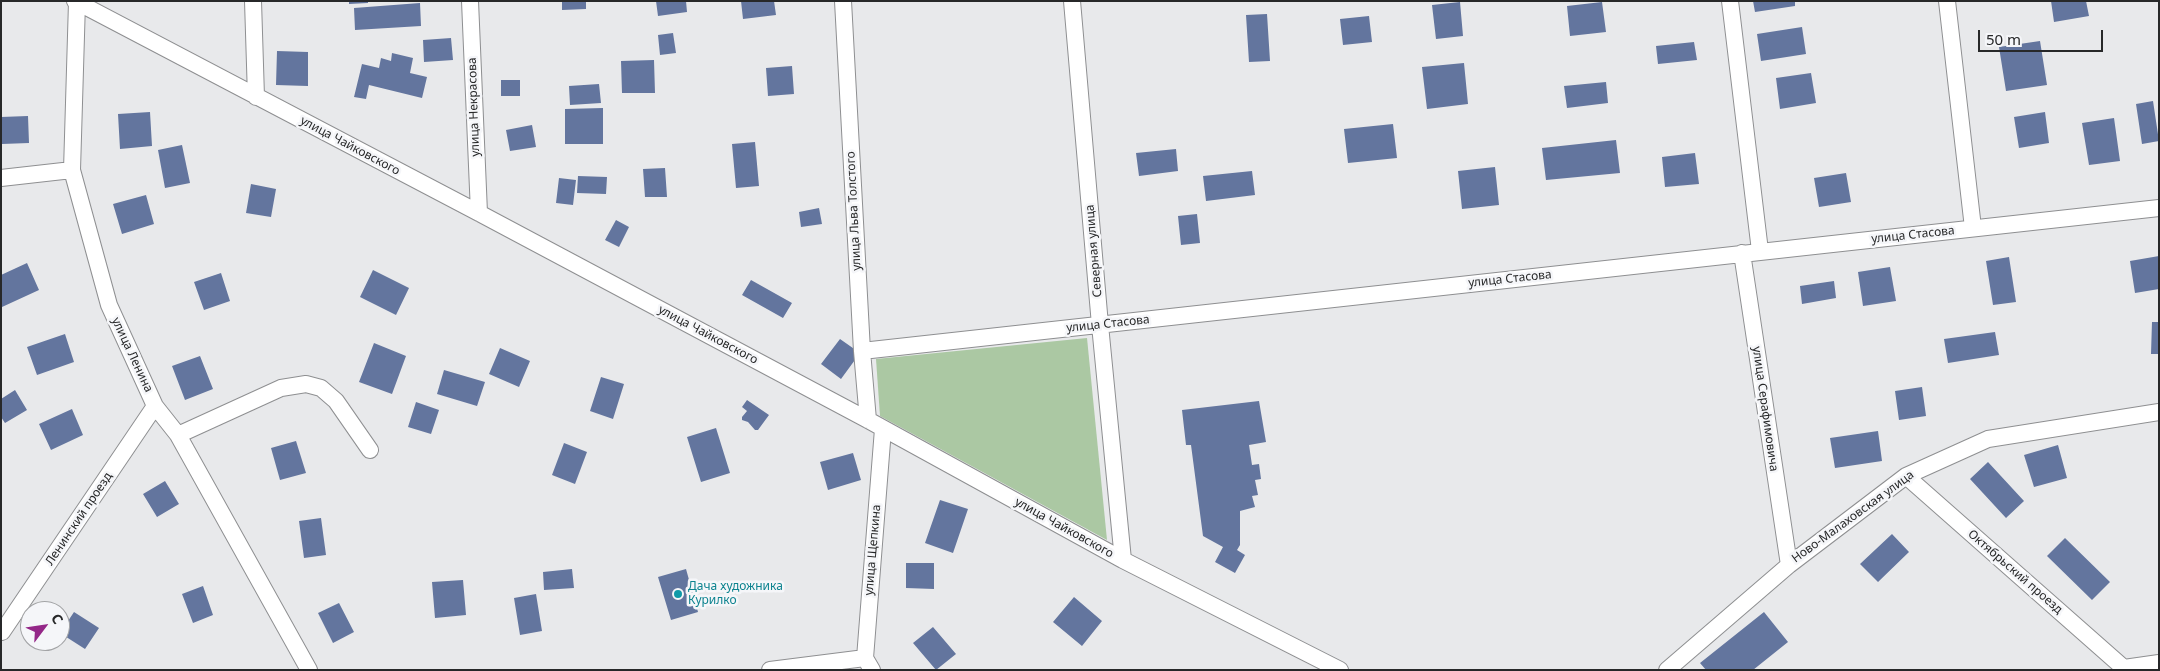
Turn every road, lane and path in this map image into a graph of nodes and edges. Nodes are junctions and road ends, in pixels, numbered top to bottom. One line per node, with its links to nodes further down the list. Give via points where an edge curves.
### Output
1 (253, 1): 8 (street)
2 (470, 1): 12 (street, улица Некрасова)
3 (843, 1): 17 (street, улица Льва Толстого)
4 (1072, 1): 16 (street, Северная улица)
5 (1730, 1): 14 (street)
6 (1947, 1): 13 (street)
7 (76, 2): 8 (street, улица Чайковского); 9 (street, улица Ленина)
8 (256, 97): 12 (street, улица Чайковского)
9 (72, 170): 10 (street); 18 (street, улица Ленина, via 109,305)
10 (1, 178)
11 (2159, 208): 13 (street, улица Стасова)
12 (479, 213): 20 (street, улица Чайковского)
13 (1973, 228): 14 (street, улица Стасова)
14 (1760, 251): 15 (street, улица Стасова)
15 (1742, 253): 16 (street, улица Стасова); 26 (street, улица Серафимовича)
16 (1100, 325): 17 (street, улица Стасова); 25 (street, Северная улица)
17 (862, 351): 20 (street, улица Льва Толстого)
18 (155, 406): 22 (street, улица Ленина); 27 (street, Ленинский проезд)
19 (2159, 412): 24 (street, Ново-Малаховская улица, via 1988,439)
20 (868, 420): 21 (street, улица Чайковского)
21 (883, 429): 25 (street, улица Чайковского); 29 (street, улица Щепкина)
22 (178, 435): 23 (street, via 281,388 306,384 321,388 336,401); 31 (street, улица Ленина)
23 (370, 450)
24 (1906, 476): 26 (street, Ново-Малаховская улица); 30 (street, Октябрьский проезд)
25 (1124, 560): 33 (street, улица Чайковского)
26 (1789, 565): 34 (street, Ново-Малаховская улица)
27 (2, 632)
28 (2159, 663): 30 (street, Октябрьский проезд)
29 (868, 664): 32 (street)
30 (2125, 669)
31 (309, 670)
32 (770, 670)
33 (1340, 670)
34 (1667, 670)

